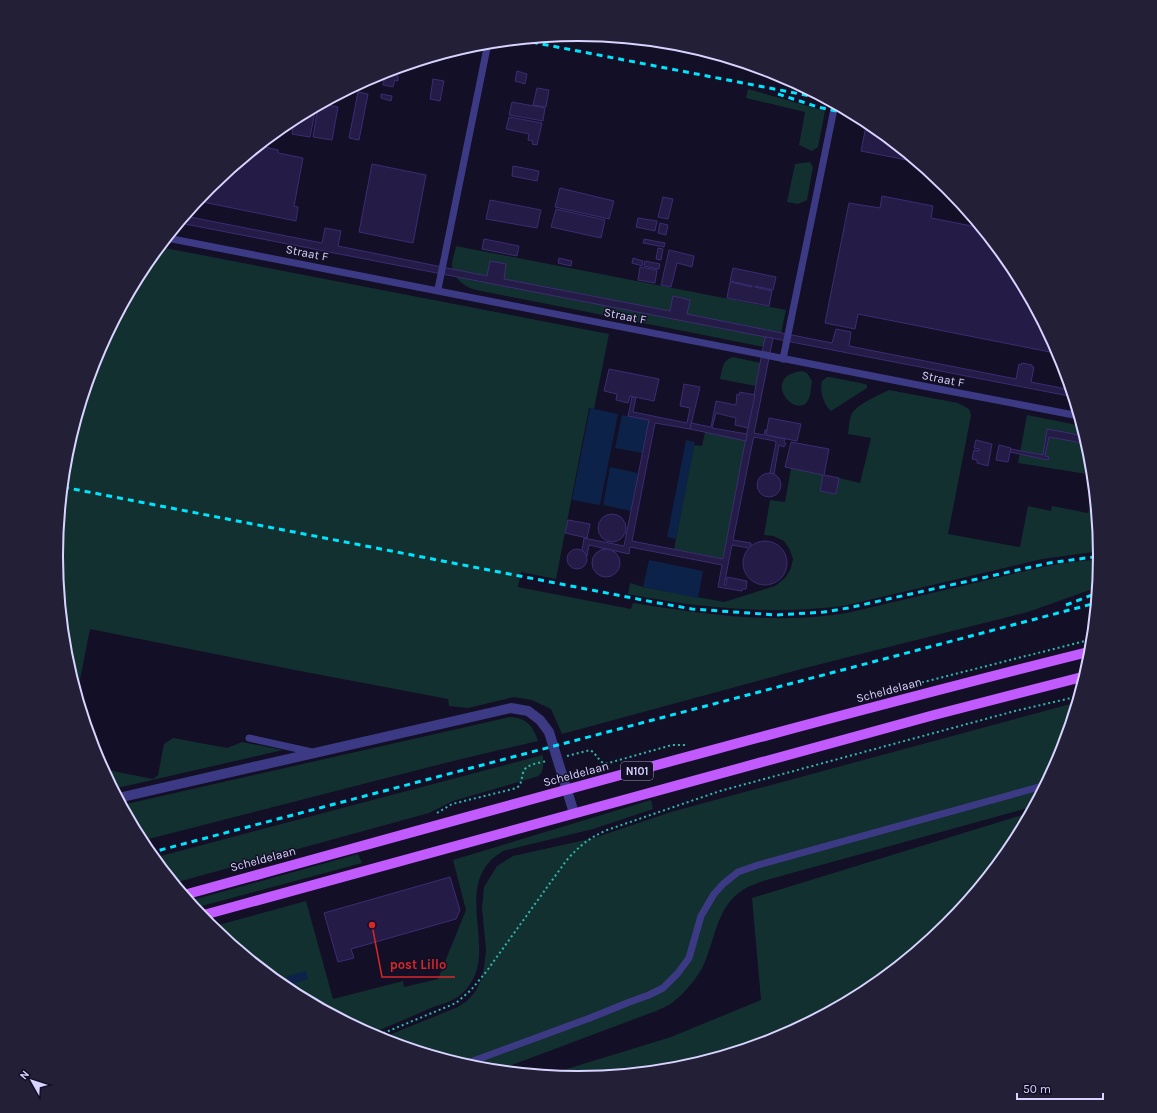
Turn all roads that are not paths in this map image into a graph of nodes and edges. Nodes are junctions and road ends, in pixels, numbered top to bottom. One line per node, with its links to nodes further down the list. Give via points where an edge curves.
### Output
1 (487, 49): 4 (lane)
2 (834, 109): 5 (lane)
3 (173, 239): 4 (lane, Straat F)
4 (438, 289): 5 (lane, Straat F)
5 (783, 359): 6 (lane, Straat F)
6 (1074, 415)
7 (1085, 653): 12 (main road, Scheldelaan / N101)
8 (1079, 678): 14 (main road, N101)
9 (249, 738): 10 (lane)
10 (316, 753): 12 (street, via 511,708 528,710 549,732); 13 (street)
11 (1040, 787): 17 (lane, via 738,872 714,894 701,916 689,958 663,988)
12 (567, 790): 14 (street); 15 (main road, Scheldelaan / N101)
13 (123, 797)
14 (574, 813): 16 (main road, N101)
15 (189, 894)
16 (207, 914)
17 (473, 1061)

